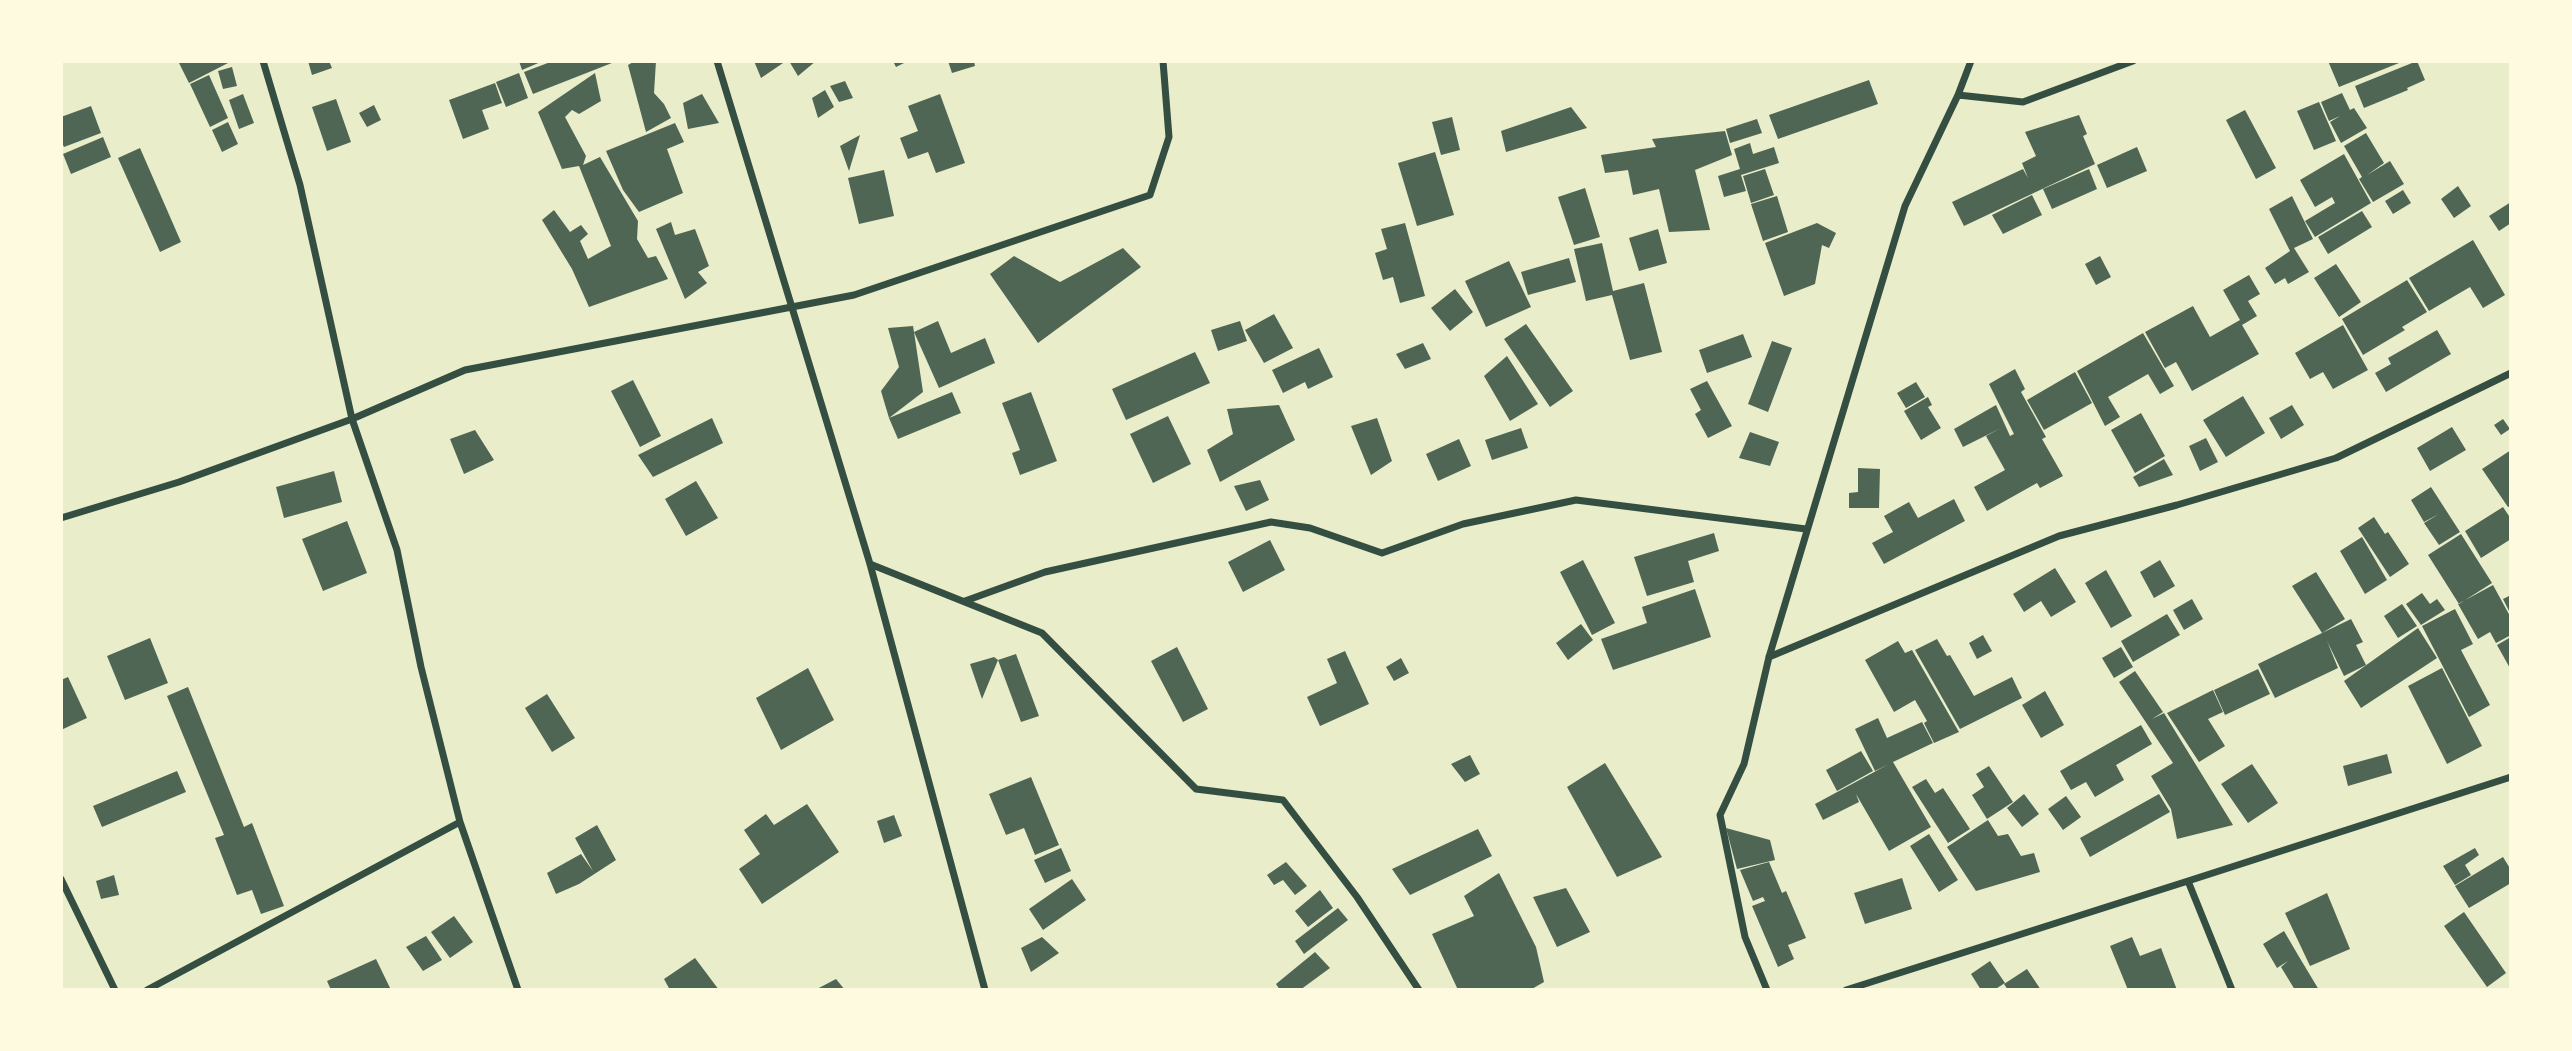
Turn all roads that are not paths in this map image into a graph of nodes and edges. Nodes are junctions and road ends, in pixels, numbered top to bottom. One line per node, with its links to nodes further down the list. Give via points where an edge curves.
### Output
1 (263, 61): 9 (street, via 300,185)
2 (717, 61): 7 (street)
3 (1163, 61): 7 (street, via 1169,137 1150,195 854,295)
4 (1971, 61): 6 (street)
5 (2133, 61): 6 (street, via 2023,103)
6 (1958, 95): 11 (street, via 1905,206)
7 (791, 305): 9 (street, via 465,370); 12 (street)
8 (2511, 373): 14 (street, via 2336,458 2059,536)
9 (352, 419): 10 (street, via 179,482); 16 (street, via 397,550)
10 (61, 518)
11 (1806, 529): 13 (street, via 1576,500 1463,524 1382,553 1310,528 1271,523 1045,572); 14 (street)
12 (870, 564): 13 (street); 22 (street)
13 (965, 601): 23 (street, via 1042,633 1196,789 1283,800 1357,897)
14 (1769, 657): 24 (street, via 1744,764 1720,815 1745,937)
15 (2511, 777): 18 (street)
16 (460, 822): 20 (street); 21 (street)
17 (61, 879): 19 (street)
18 (2188, 881): 25 (street); 26 (street)
19 (116, 990)
20 (147, 990)
21 (518, 990)
22 (985, 990)
23 (1419, 990)
24 (1767, 990)
25 (1846, 990)
26 (2232, 990)

